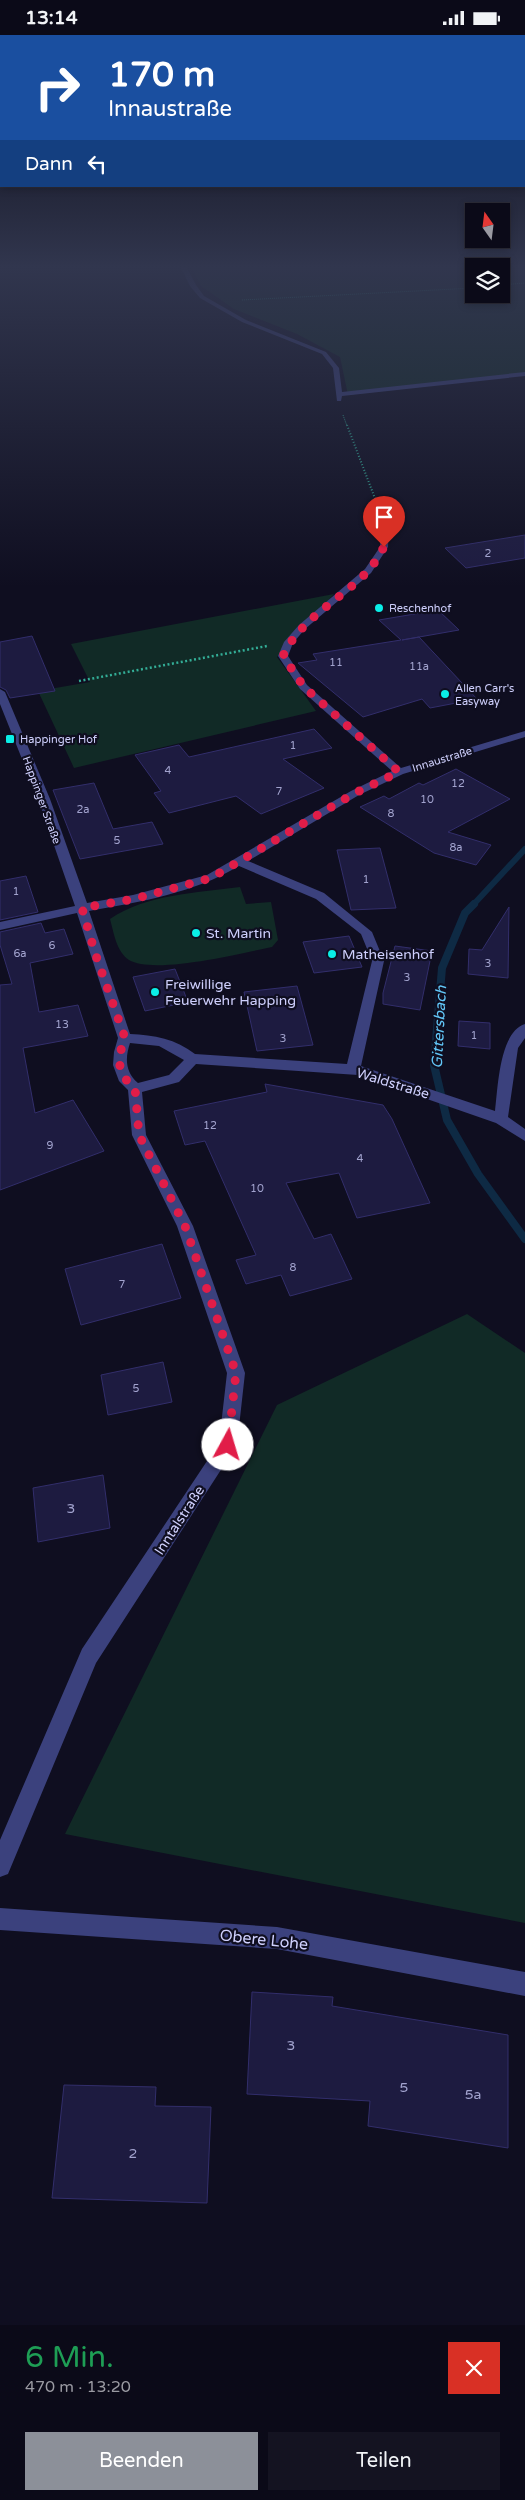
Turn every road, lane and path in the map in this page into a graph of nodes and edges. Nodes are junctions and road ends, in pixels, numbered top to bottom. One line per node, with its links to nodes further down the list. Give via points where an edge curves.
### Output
1 (336, 373): 3 (street)
2 (525, 374): 3 (street)
3 (338, 397): 4 (path, via 344,421)
4 (385, 524): 5 (street, via 384,547 368,571)
5 (289, 642): 6 (path); 9 (street, via 283,656 304,687)
6 (79, 681)
7 (0, 692): 11 (street, Happinger Straße)
8 (525, 734): 9 (street, Innaustraße)
9 (399, 772): 10 (street, Innaustraße, via 355,793)
10 (239, 862): 11 (street, Innaustraße, via 211,878 134,899); 16 (street, via 320,896 366,932 378,961)
11 (82, 908): 12 (street, Innaustraße); 14 (street)
12 (0, 926)
13 (525, 1029): 18 (street, via 512,1047)
14 (125, 1038): 15 (street, via 167,1042); 17 (street, via 120,1050 120,1065 124,1080)
15 (192, 1059): 16 (street, Waldstraße); 17 (street, via 175,1081)
16 (352, 1069): 18 (street, Waldstraße)
17 (135, 1088): 20 (street, Inntalstraße, via 139,1135 185,1226 236,1373 228,1445 89,1656)
18 (501, 1119): 19 (street, Waldstraße)
19 (525, 1136)
20 (0, 1866)
21 (0, 1919): 22 (street, Obere Lohe, via 277,1938)
22 (525, 1984)

